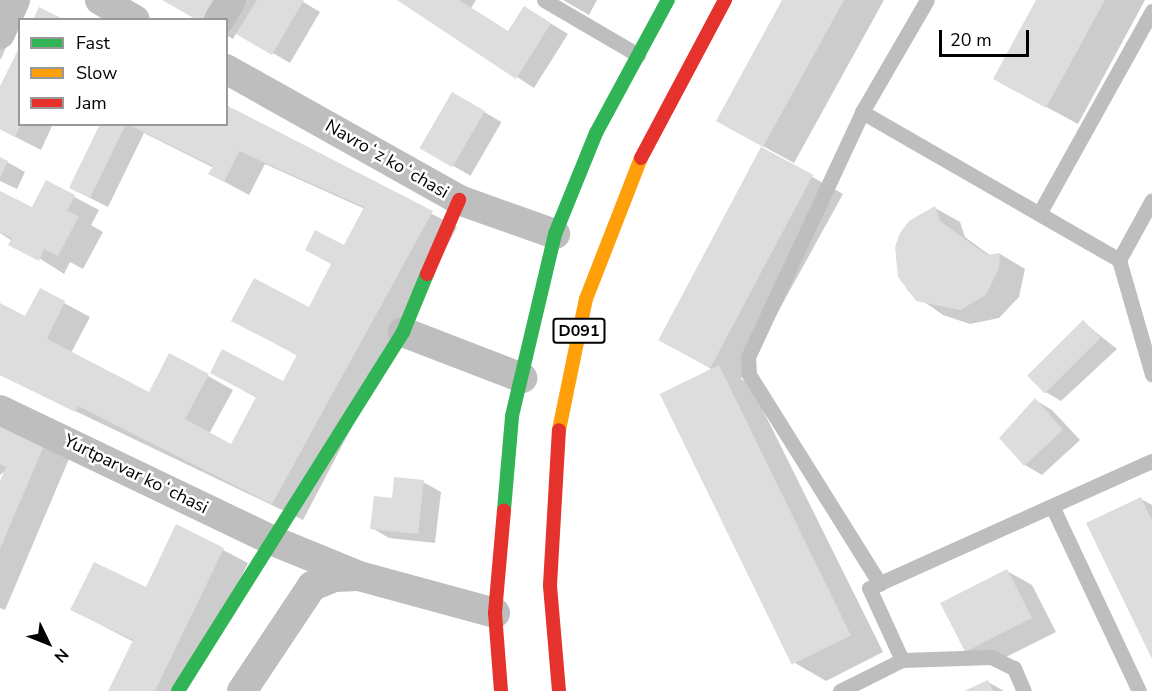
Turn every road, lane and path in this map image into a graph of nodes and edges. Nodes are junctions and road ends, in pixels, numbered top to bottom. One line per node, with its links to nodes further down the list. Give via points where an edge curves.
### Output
1 (15, 0): 11 (street)
2 (100, 0): 9 (street)
3 (231, 0): 10 (street)
4 (544, 0): 12 (lane)
5 (668, 0): 12 (main road, D091)
6 (725, 0): 25 (main road, D091, via 643,153 611,226 586,299)
7 (927, 0): 14 (lane)
8 (1152, 11): 17 (lane)
9 (132, 18)
10 (220, 18)
11 (0, 34)
12 (638, 56): 18 (main road, D091, via 596,133)
13 (228, 70): 15 (street, Navroʻz koʻchasi)
14 (862, 112): 17 (lane); 30 (lane, via 748,357 749,374)
15 (459, 200): 18 (street, Navroʻz koʻchasi); 20 (main road)
16 (1152, 200): 19 (lane)
17 (1040, 212): 19 (lane)
18 (555, 234): 22 (main road, D091)
19 (1119, 260): 21 (lane)
20 (403, 332): 22 (street); 28 (main road)
21 (1152, 374)
22 (522, 378): 24 (main road, D091)
23 (0, 410): 28 (street, Yurtparvar koʻchasi)
24 (510, 437): 25 (main road); 31 (main road, D091)
25 (559, 444): 37 (main road, D091, via 550,585)
26 (1152, 461): 27 (lane)
27 (1052, 506): 30 (lane); 40 (lane)
28 (271, 540): 29 (street, Yurtparvar koʻchasi); 34 (main road)
29 (359, 576): 31 (street); 35 (street, via 334,577 312,586)
30 (880, 584): 32 (lane, via 869,588)
31 (495, 613): 36 (main road, D091)
32 (902, 660): 33 (lane); 39 (lane, via 991,657 1014,668)
33 (856, 687): 38 (lane)
34 (178, 691)
35 (242, 691)
36 (501, 691)
37 (559, 691)
38 (840, 691)
39 (1024, 691)
40 (1139, 691)

